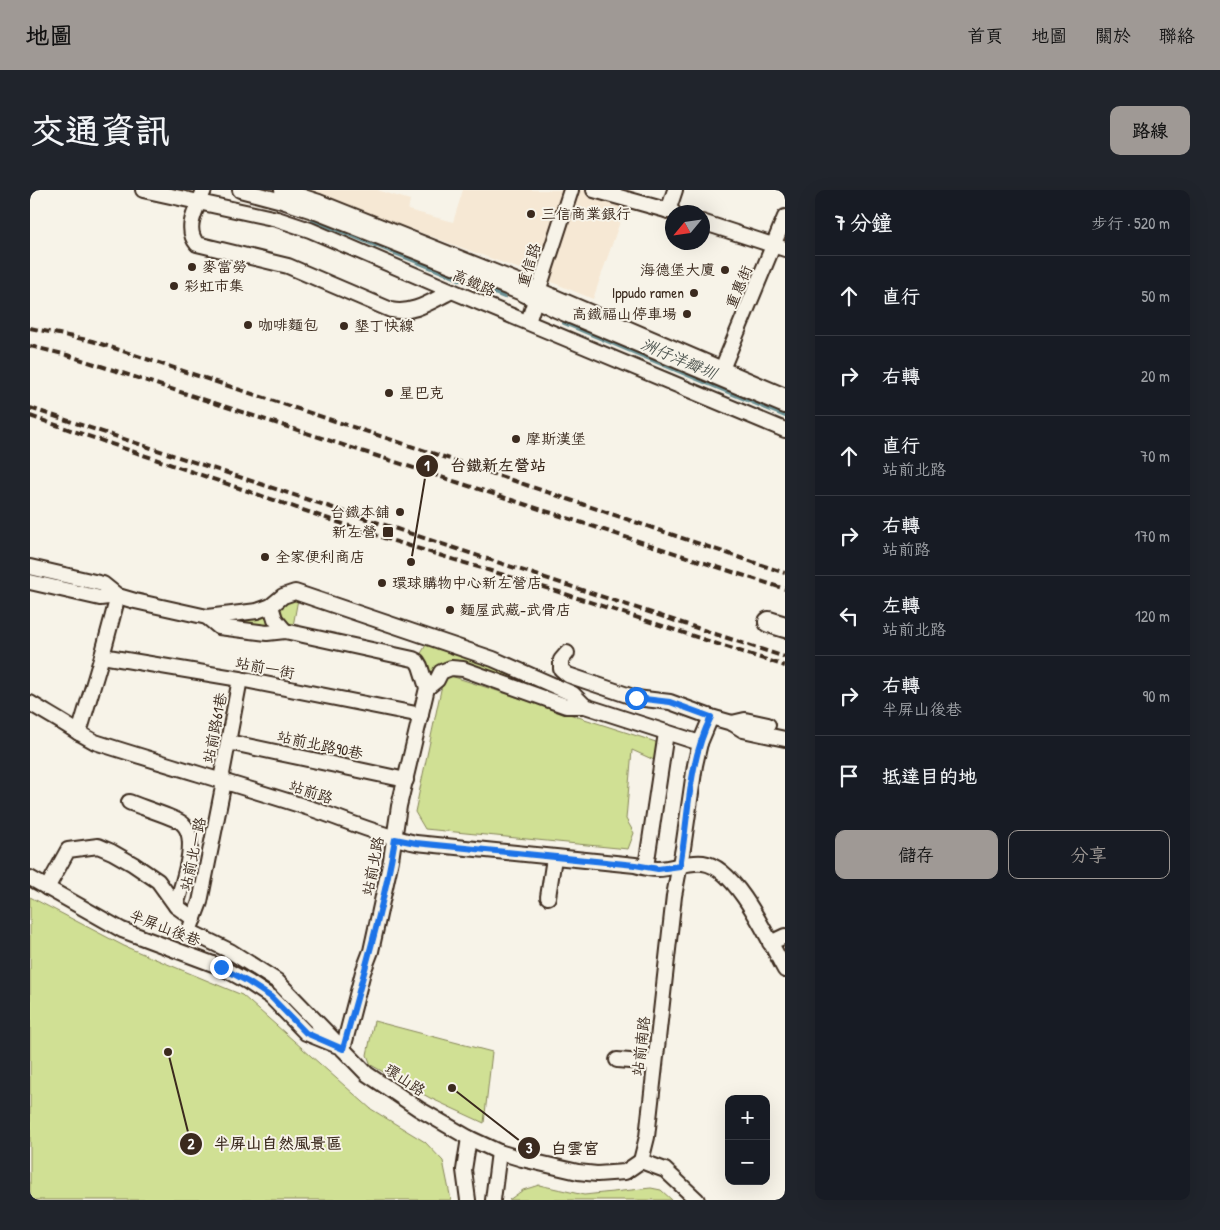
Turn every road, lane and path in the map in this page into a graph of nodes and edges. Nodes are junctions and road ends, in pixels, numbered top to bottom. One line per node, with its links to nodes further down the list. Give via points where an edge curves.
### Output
1 (144, 190): 7 (street, 高鐵路)
2 (240, 190): 14 (street, 高鐵路, via 316,212)
3 (282, 190): 14 (street, 高鐵路, via 319,202)
4 (571, 190): 14 (street, 重信路)
5 (594, 190): 9 (street)
6 (675, 190): 8 (street)
7 (202, 196): 13 (street, 高鐵路, via 310,230); 13 (street, via 192,217 193,238 197,244 288,266 402,312)
8 (672, 205)
9 (665, 211)
10 (785, 217): 12 (street, 重惠街)
11 (710, 225): 12 (street)
12 (779, 248): 16 (street, 重惠街)
13 (452, 291): 15 (street, 高鐵路)
14 (537, 295): 15 (street, 重信路); 16 (street, 高鐵路); 18 (street, 高鐵路)
15 (528, 322): 19 (street, 高鐵路)
16 (722, 369): 17 (street, 高鐵路)
17 (785, 396)
18 (785, 406)
19 (785, 430)
20 (30, 567): 22 (street, via 103,584)
21 (30, 582): 22 (street, via 100,598)
22 (118, 596): 24 (street, 站前北路); 27 (street)
23 (271, 606): 24 (street, 站前北路, via 244,614); 25 (street, via 275,619); 31 (street, 站前北路, via 282,596 295,592 493,659 573,694)
24 (207, 617): 25 (street, 站前北路, via 219,627 267,633)
25 (285, 631): 29 (street, 站前北路, via 417,661)
26 (567, 653): 33 (street, via 561,660 561,669 568,675 636,698 670,702)
27 (102, 656): 28 (street, 站前一街); 36 (street)
28 (240, 679): 32 (street, 站前一街); 39 (street, 站前路61巷)
29 (427, 688): 31 (street, 站前北路, via 440,672 451,668 463,669 566,706); 32 (street, 站前北路)
30 (30, 703): 36 (street, 站前路)
31 (585, 706): 37 (street, 站前北路)
32 (420, 715): 41 (street, 站前北路)
33 (711, 717): 34 (street); 40 (street)
34 (732, 723): 35 (street, via 745,720); 38 (street, via 743,730)
35 (768, 725)
36 (79, 733): 42 (street, 站前路, via 95,742)
37 (666, 733): 40 (street, 站前北路); 47 (street)
38 (785, 739)
39 (228, 742): 41 (street, 站前北路90巷); 42 (street, 站前路61巷, via 222,774)
40 (700, 743): 46 (street)
41 (406, 780): 44 (street, 站前北路)
42 (224, 782): 44 (street, 站前路, via 323,812); 52 (street, 站前北一路, via 200,902)
43 (129, 802): 51 (street, 半屏山後巷, via 183,823 189,834 191,848)
44 (395, 839): 45 (street, 站前路); 56 (street, 站前北路, via 371,951)
45 (554, 858): 47 (street, 站前路); 50 (street)
46 (680, 866): 47 (street, 站前路); 54 (street, 站前路, via 702,862 731,880); 58 (street, 站前南路)
47 (646, 867)
48 (30, 878): 49 (street, 半屏山後巷)
49 (47, 888): 51 (street, 半屏山後巷, via 68,850 98,846 133,864 158,882); 56 (street, 半屏山後巷, via 122,930 221,967 271,997 306,1033)
50 (548, 897)
51 (176, 906): 52 (street, 半屏山後巷)
52 (192, 925): 56 (street, 環山路, via 282,985)
53 (785, 936): 54 (street)
54 (770, 943): 55 (street, 站前路)
55 (785, 970)
56 (343, 1049): 59 (street, 環山路, via 366,1074)
57 (617, 1060): 58 (street)
58 (655, 1064): 61 (street, 站前南路, via 646,1146)
59 (469, 1138): 60 (street, 環山路); 62 (street, via 464,1170)
60 (499, 1152): 61 (street, 環山路, via 597,1174 625,1172); 63 (street)
61 (641, 1162): 64 (street, via 665,1170)
62 (468, 1200)
63 (493, 1200)
64 (697, 1200)

